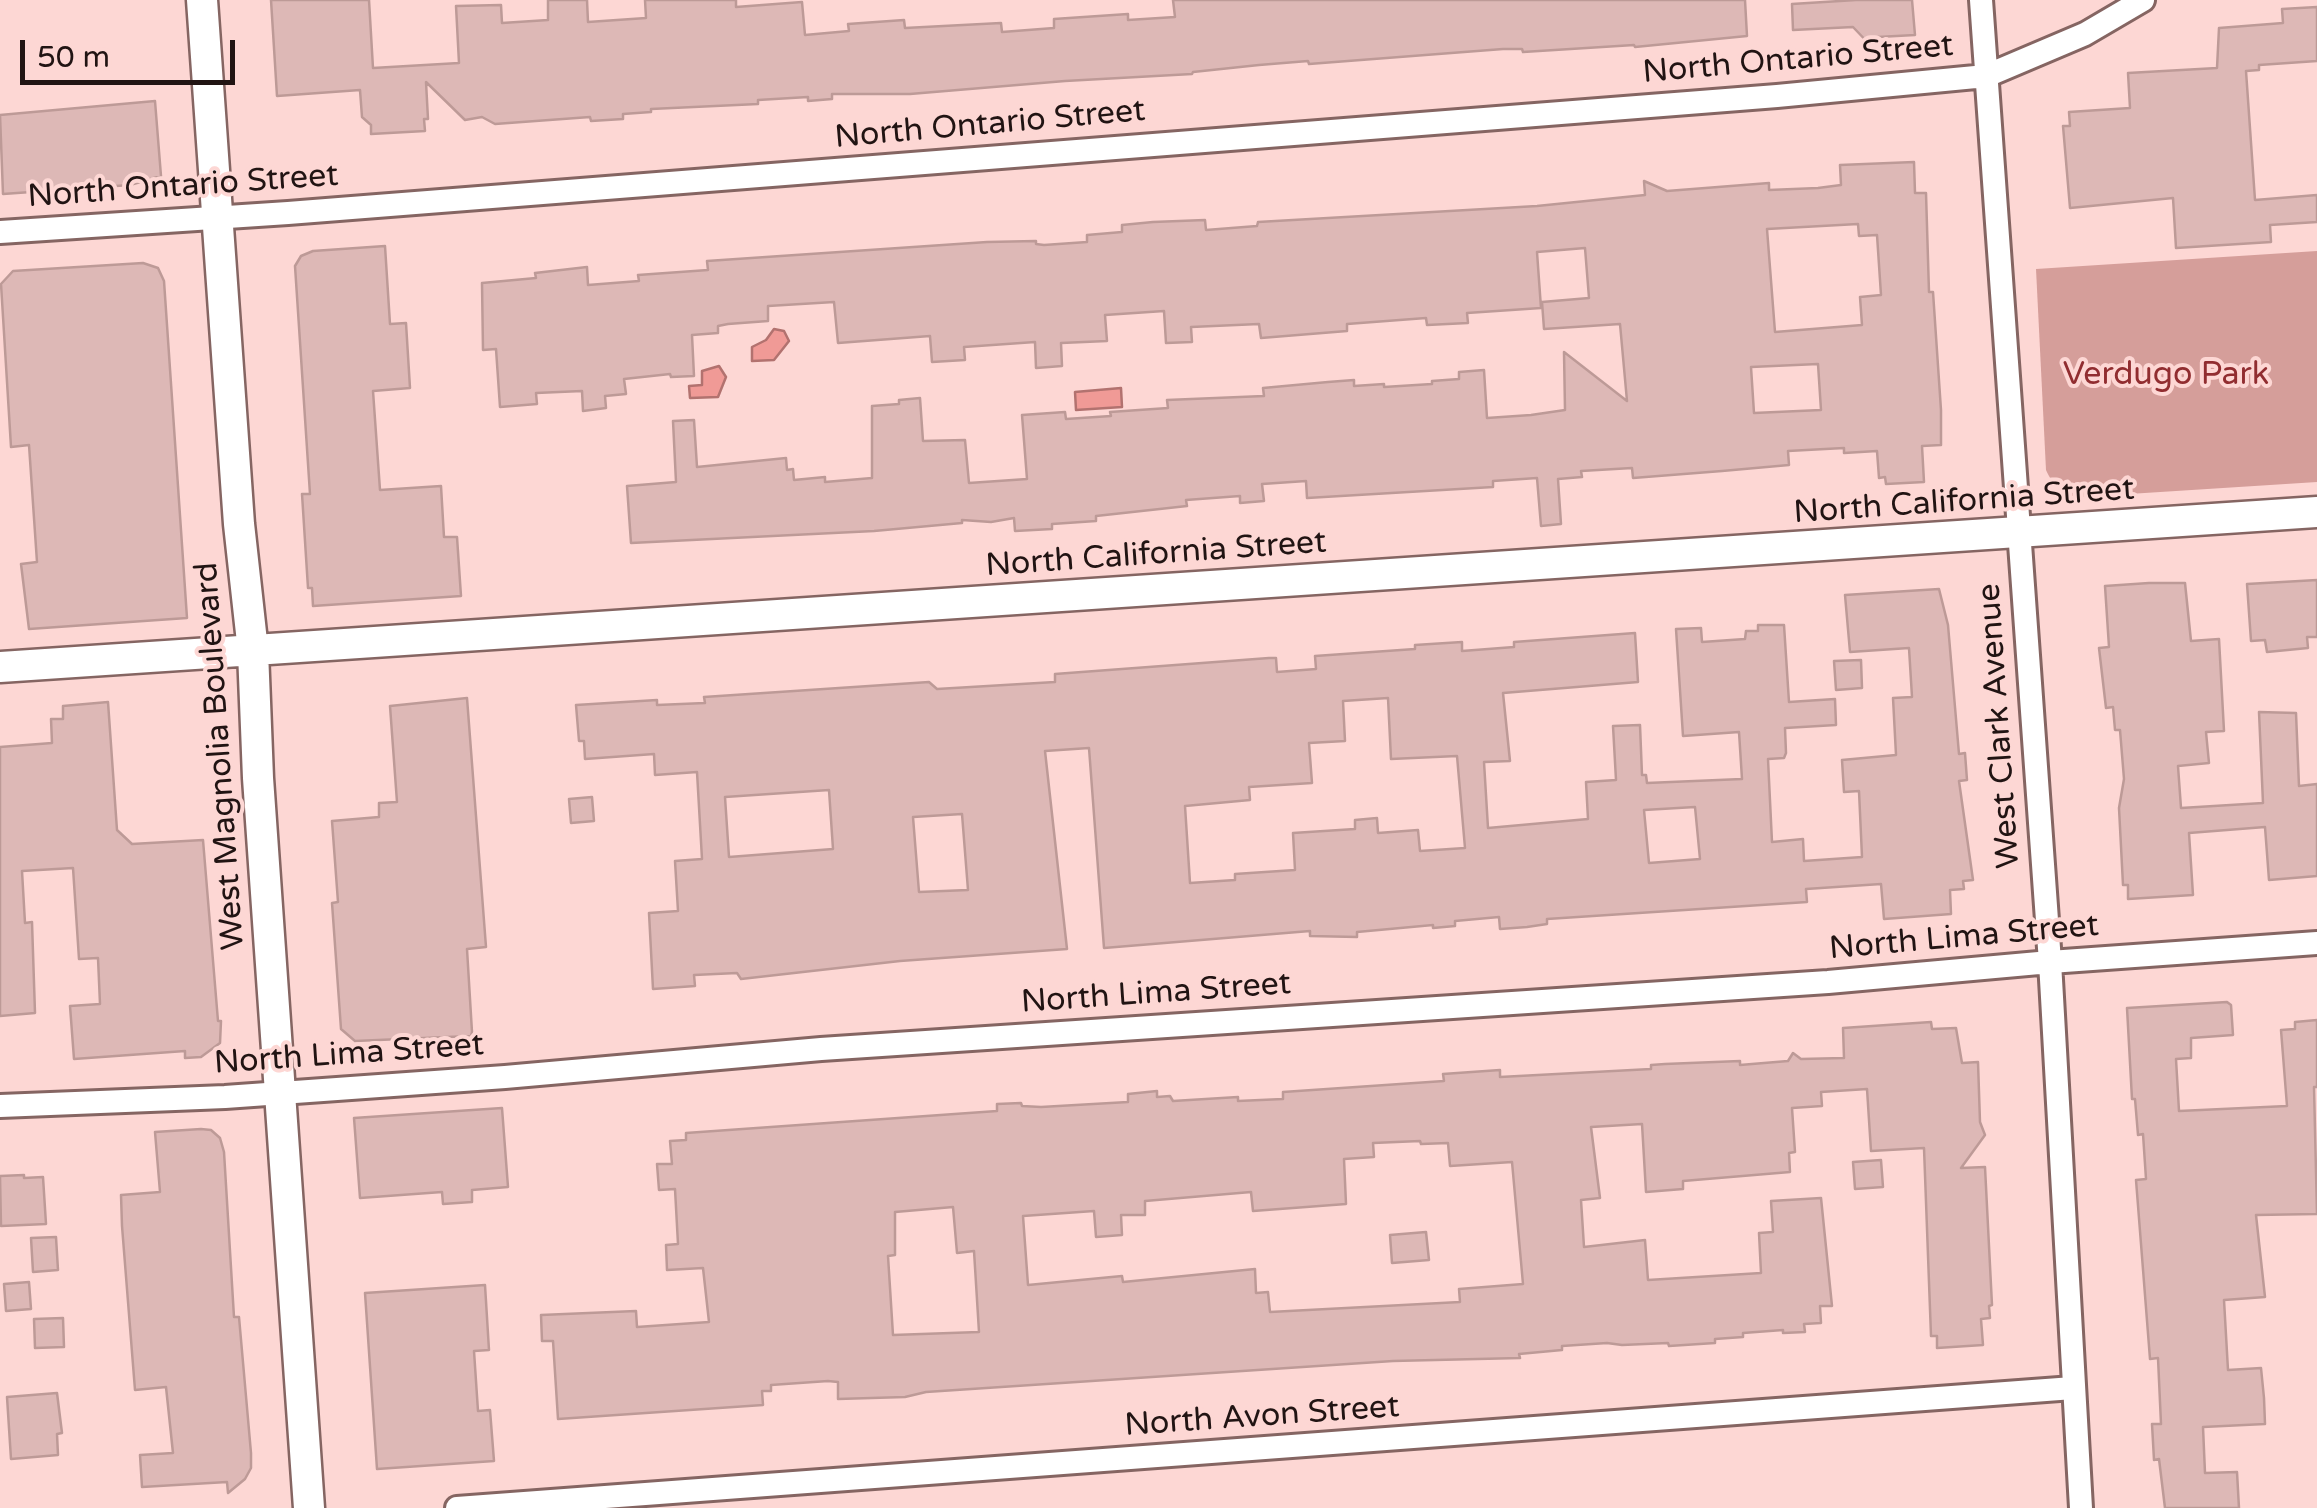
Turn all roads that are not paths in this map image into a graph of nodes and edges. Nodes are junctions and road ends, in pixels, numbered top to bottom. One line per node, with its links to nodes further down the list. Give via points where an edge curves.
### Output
1 (202, 0): 5 (street, West Magnolia Boulevard)
2 (1981, 0): 4 (street, West Clark Avenue)
3 (2143, 0): 4 (street, North Ontario Street, via 2086,34)
4 (1986, 76): 5 (street, North Ontario Street); 8 (street, West Clark Avenue)
5 (216, 217): 6 (street, North Ontario Street); 9 (street, West Magnolia Boulevard)
6 (0, 232)
7 (2317, 512): 8 (street, North California Street)
8 (2018, 531): 9 (street, North California Street); 12 (street, West Clark Avenue)
9 (253, 651): 10 (street, North California Street); 13 (street, West Magnolia Boulevard)
10 (0, 667)
11 (2317, 943): 12 (street, North Lima Street)
12 (2050, 962): 13 (street, North Lima Street); 15 (street, West Clark Avenue)
13 (280, 1092): 14 (street, North Lima Street); 16 (street, West Magnolia Boulevard)
14 (0, 1106)
15 (2073, 1388): 17 (street, North Avon Street); 18 (street, West Clark Avenue)
16 (310, 1508)
17 (457, 1508)
18 (2081, 1508)

